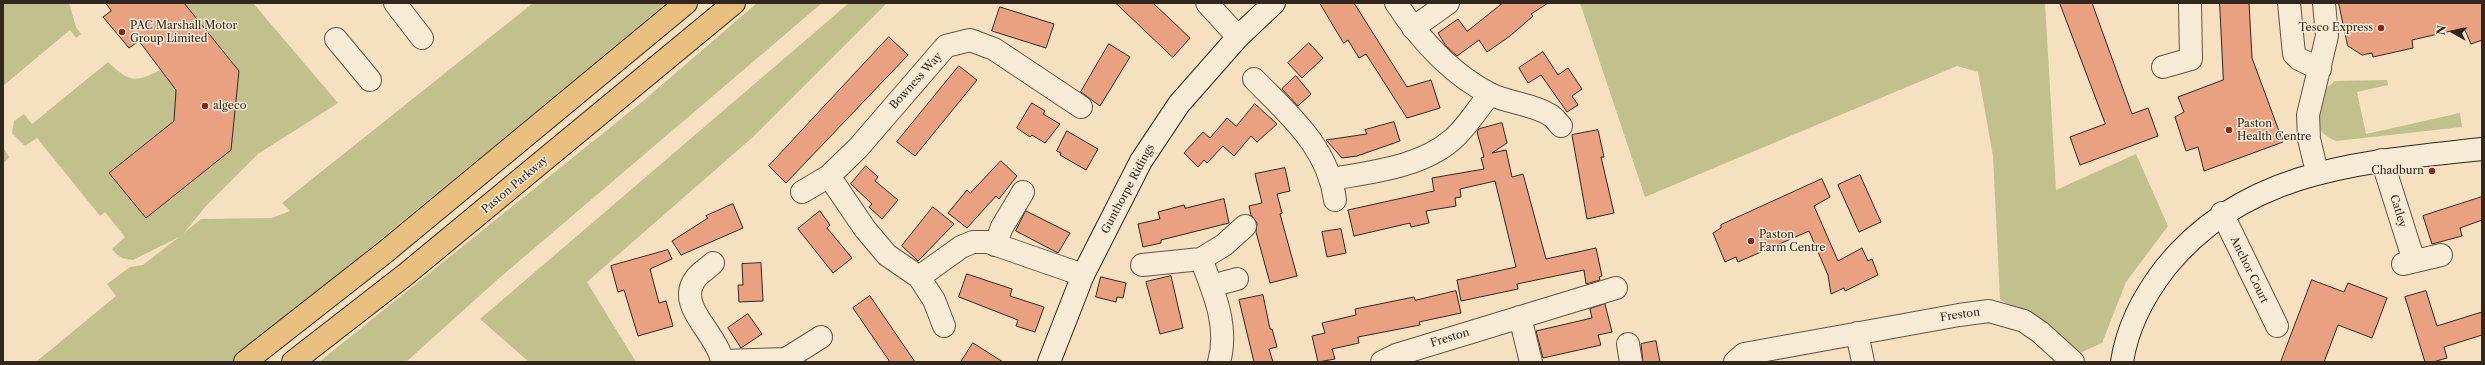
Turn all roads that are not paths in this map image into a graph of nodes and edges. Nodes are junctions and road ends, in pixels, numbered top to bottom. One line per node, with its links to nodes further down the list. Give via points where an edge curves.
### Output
1 (395, 3): 13 (street)
2 (686, 3): 47 (highway, via 384,253)
3 (734, 3): 48 (highway, Paston Parkway, via 405,275)
4 (1206, 3): 12 (street)
5 (1274, 3): 12 (street, Gunthorpe Ridings)
6 (1396, 3): 11 (street)
7 (1448, 3): 11 (street)
8 (2190, 3): 15 (street, via 2192,59)
9 (2289, 3): 16 (street, via 2294,54)
10 (2324, 3): 16 (street, via 2328,28)
11 (1413, 28): 19 (street, via 1439,57)
12 (1238, 37): 37 (street, Gunthorpe Ridings, via 1179,104 1141,161)
13 (422, 38)
14 (336, 39): 18 (street)
15 (2163, 67)
16 (2320, 69): 24 (street, via 2308,115 2309,139)
17 (1254, 79): 26 (street, via 1310,136)
18 (370, 80)
19 (1490, 94): 21 (street, via 1551,115); 26 (street, via 1453,139 1427,155 1393,168)
20 (1081, 107): 25 (street, Bowness Way, via 994,49 970,40 946,46 858,148)
21 (1561, 126)
22 (2482, 149): 23 (street)
23 (2382, 160): 24 (street); 33 (street, Catley, via 2409,263)
24 (2317, 172): 30 (street, via 2272,187)
25 (829, 176): 27 (street, Bowness Way); 38 (street, via 865,229 887,255)
26 (1332, 179): 29 (street)
27 (802, 192)
28 (1023, 192): 32 (street, via 1002,227)
29 (1335, 200)
30 (2222, 213): 44 (street, Anchor Court); 57 (street, via 2184,245 2155,282 2132,324)
31 (1245, 226): 34 (street, via 1224,246)
32 (995, 245): 37 (street); 38 (street, via 972,242)
33 (2440, 255)
34 (1201, 259): 36 (street); 40 (street)
35 (713, 263): 49 (street, via 696,278 691,300 693,309 717,344)
36 (1142, 265)
37 (1083, 275): 50 (street, Gunthorpe Ridings)
38 (919, 277): 43 (street, via 934,300)
39 (1237, 279): 40 (street)
40 (1211, 286): 51 (street, via 1222,325)
41 (1616, 288): 42 (street, Freston)
42 (1520, 317): 52 (street, Freston, via 1396,355); 53 (street)
43 (944, 326)
44 (2277, 326)
45 (1857, 333): 54 (street, Freston, via 1744,354); 55 (street); 56 (street, Freston, via 1989,311 2024,321 2040,332)
46 (821, 336): 49 (street, via 786,359)
47 (246, 362)
48 (293, 362)
49 (722, 362)
50 (1049, 362)
51 (1219, 362)
52 (1382, 362)
53 (1531, 362)
54 (1735, 362)
55 (1863, 362)
56 (2072, 362)
57 (2122, 362)

